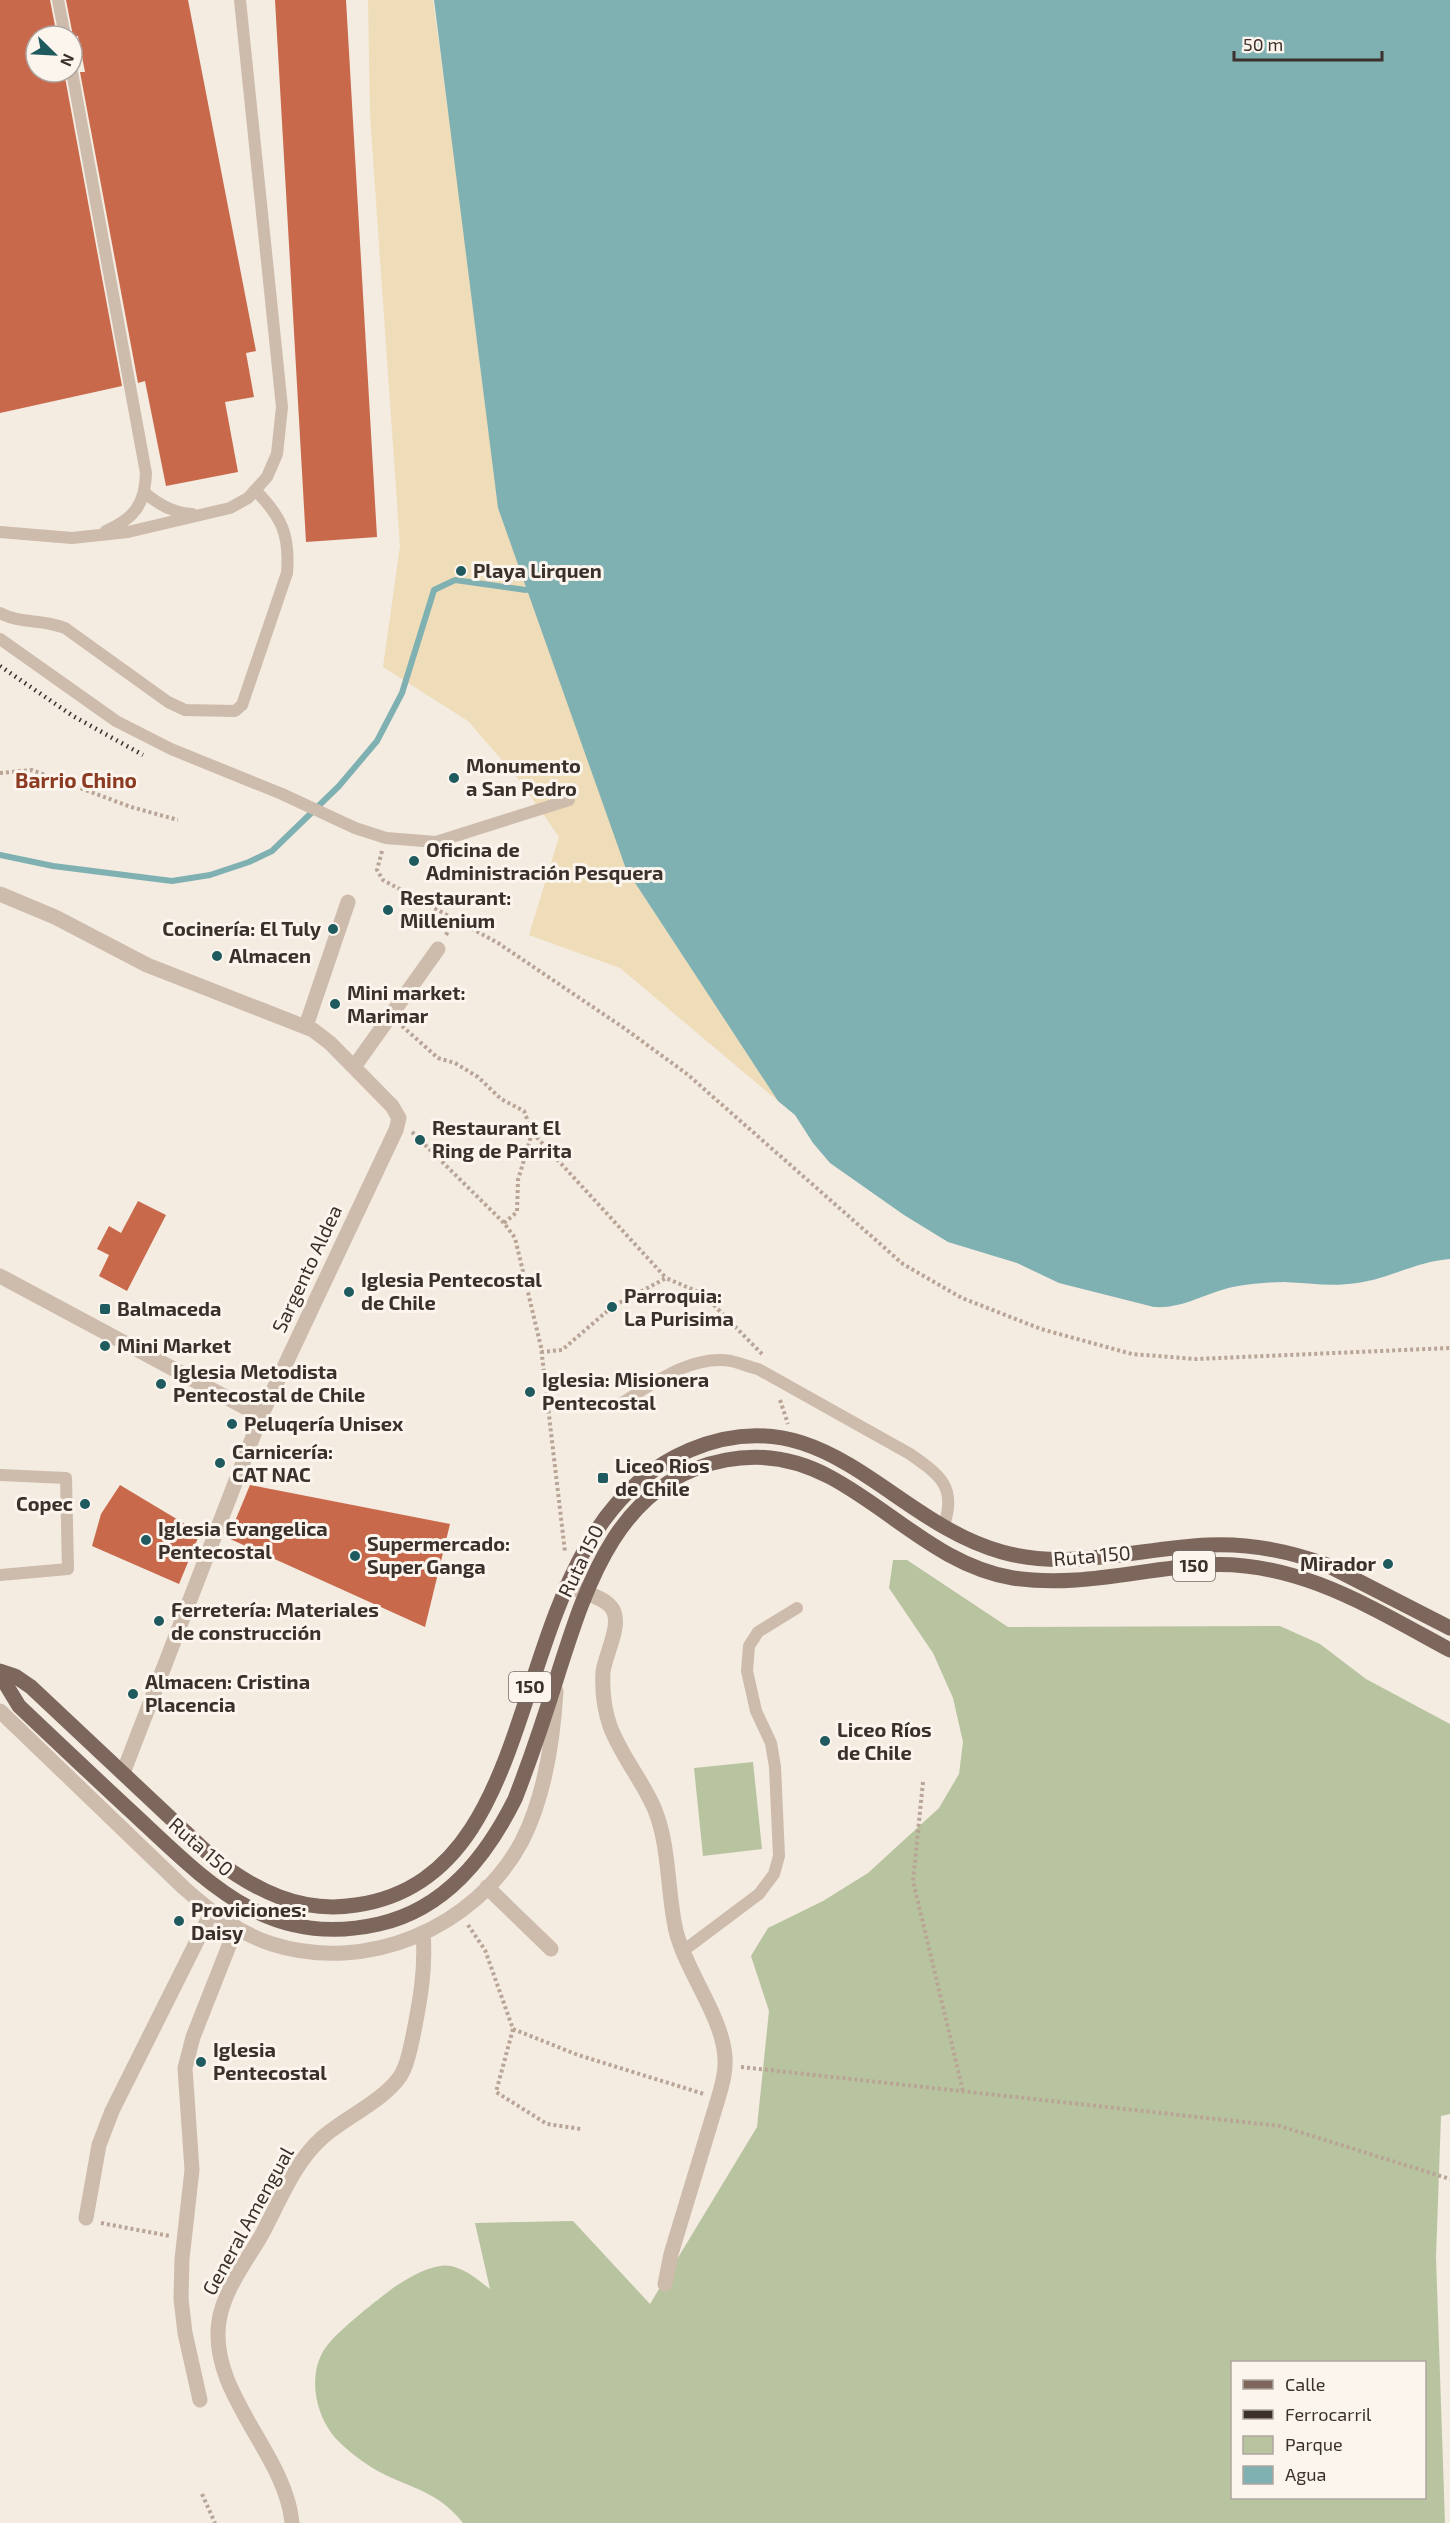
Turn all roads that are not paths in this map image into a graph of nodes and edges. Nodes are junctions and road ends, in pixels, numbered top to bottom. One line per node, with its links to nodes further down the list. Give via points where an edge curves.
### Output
1 (58, 0): 3 (lane)
2 (240, 0): 5 (lane, via 282,407 277,454 267,477)
3 (63, 24)
4 (74, 84): 6 (lane, via 146,473)
5 (255, 490): 7 (lane, via 230,508); 10 (lane, via 275,510 285,535 287,573 242,705 235,711 185,710 65,628 48,621 20,621)
6 (145, 493): 7 (lane, via 164,507); 9 (lane, via 122,524)
7 (203, 514): 9 (lane, via 128,532)
8 (0, 532): 9 (lane, via 72,538)
9 (97, 535)
10 (0, 614)
11 (0, 639): 12 (lane, via 116,722 171,749 386,838 436,842)
12 (569, 800)
13 (0, 894): 16 (street, via 55,917 147,965)
14 (348, 902): 16 (street)
15 (438, 949): 17 (street)
16 (306, 1026): 17 (street, via 330,1043)
17 (354, 1068): 20 (street, Sargento Aldea, via 392,1106 399,1118 396,1130)
18 (0, 1276): 20 (street)
19 (617, 1406): 22 (lane, via 674,1371 709,1360 758,1369 931,1469 948,1491 950,1508)
20 (261, 1416): 32 (street, Sargento Aldea)
21 (0, 1475): 23 (lane, via 66,1479 68,1569)
22 (944, 1525): 24 (main road, Ruta 150 / 150, via 852,1466 813,1446 762,1436 728,1438 692,1449 658,1467 627,1491 600,1523); 27 (main road, Ruta 150 / 150, via 1003,1553 1050,1560 1211,1544 1282,1551 1348,1574)
23 (0, 1575)
24 (566, 1586): 25 (street); 32 (main road, Ruta 150 / 150, via 509,1751 481,1815 446,1862 400,1893 369,1903 334,1907 301,1904 270,1894 212,1857)
25 (586, 1594): 28 (main road, Ruta 150 / 150, via 615,1536 655,1491 705,1465 767,1457 799,1463 832,1478 947,1554 986,1571 1057,1581 1204,1565 1255,1566 1325,1585); 30 (main road, Ruta 150 / 150); 38 (street, via 611,1606 616,1617 603,1675 606,1714 656,1812)
26 (797, 1608): 38 (lane, via 758,1632 749,1646 747,1671 775,1767 778,1856 774,1874 759,1894)
27 (1450, 1628)
28 (1450, 1650)
29 (0, 1673): 30 (main road, Ruta 150 / 150, via 19,1706 220,1892 278,1922 333,1930 370,1926 407,1915 442,1894 478,1861 515,1799); 32 (main road, Ruta 150 / 150, via 15,1676 31,1687)
30 (556, 1679): 33 (street, via 549,1752 535,1809 515,1853)
31 (0, 1711): 34 (street)
32 (123, 1773)
33 (487, 1887): 36 (street, via 459,1912); 37 (street)
34 (212, 1911): 35 (street); 39 (street, via 112,2111 95,2164)
35 (236, 1928): 36 (street, via 270,1943 325,1953 381,1948); 41 (street, via 193,2037 185,2082 192,2170 181,2279 182,2319)
36 (423, 1933): 42 (street, General Amengual, via 422,1993 409,2056 401,2075 387,2091 322,2138 300,2163 232,2284 219,2320 219,2344 226,2374 286,2493)
37 (551, 1949)
38 (683, 1952): 40 (street, via 719,2033 725,2065)
39 (86, 2218)
40 (665, 2284)
41 (200, 2400)
42 (292, 2523)

